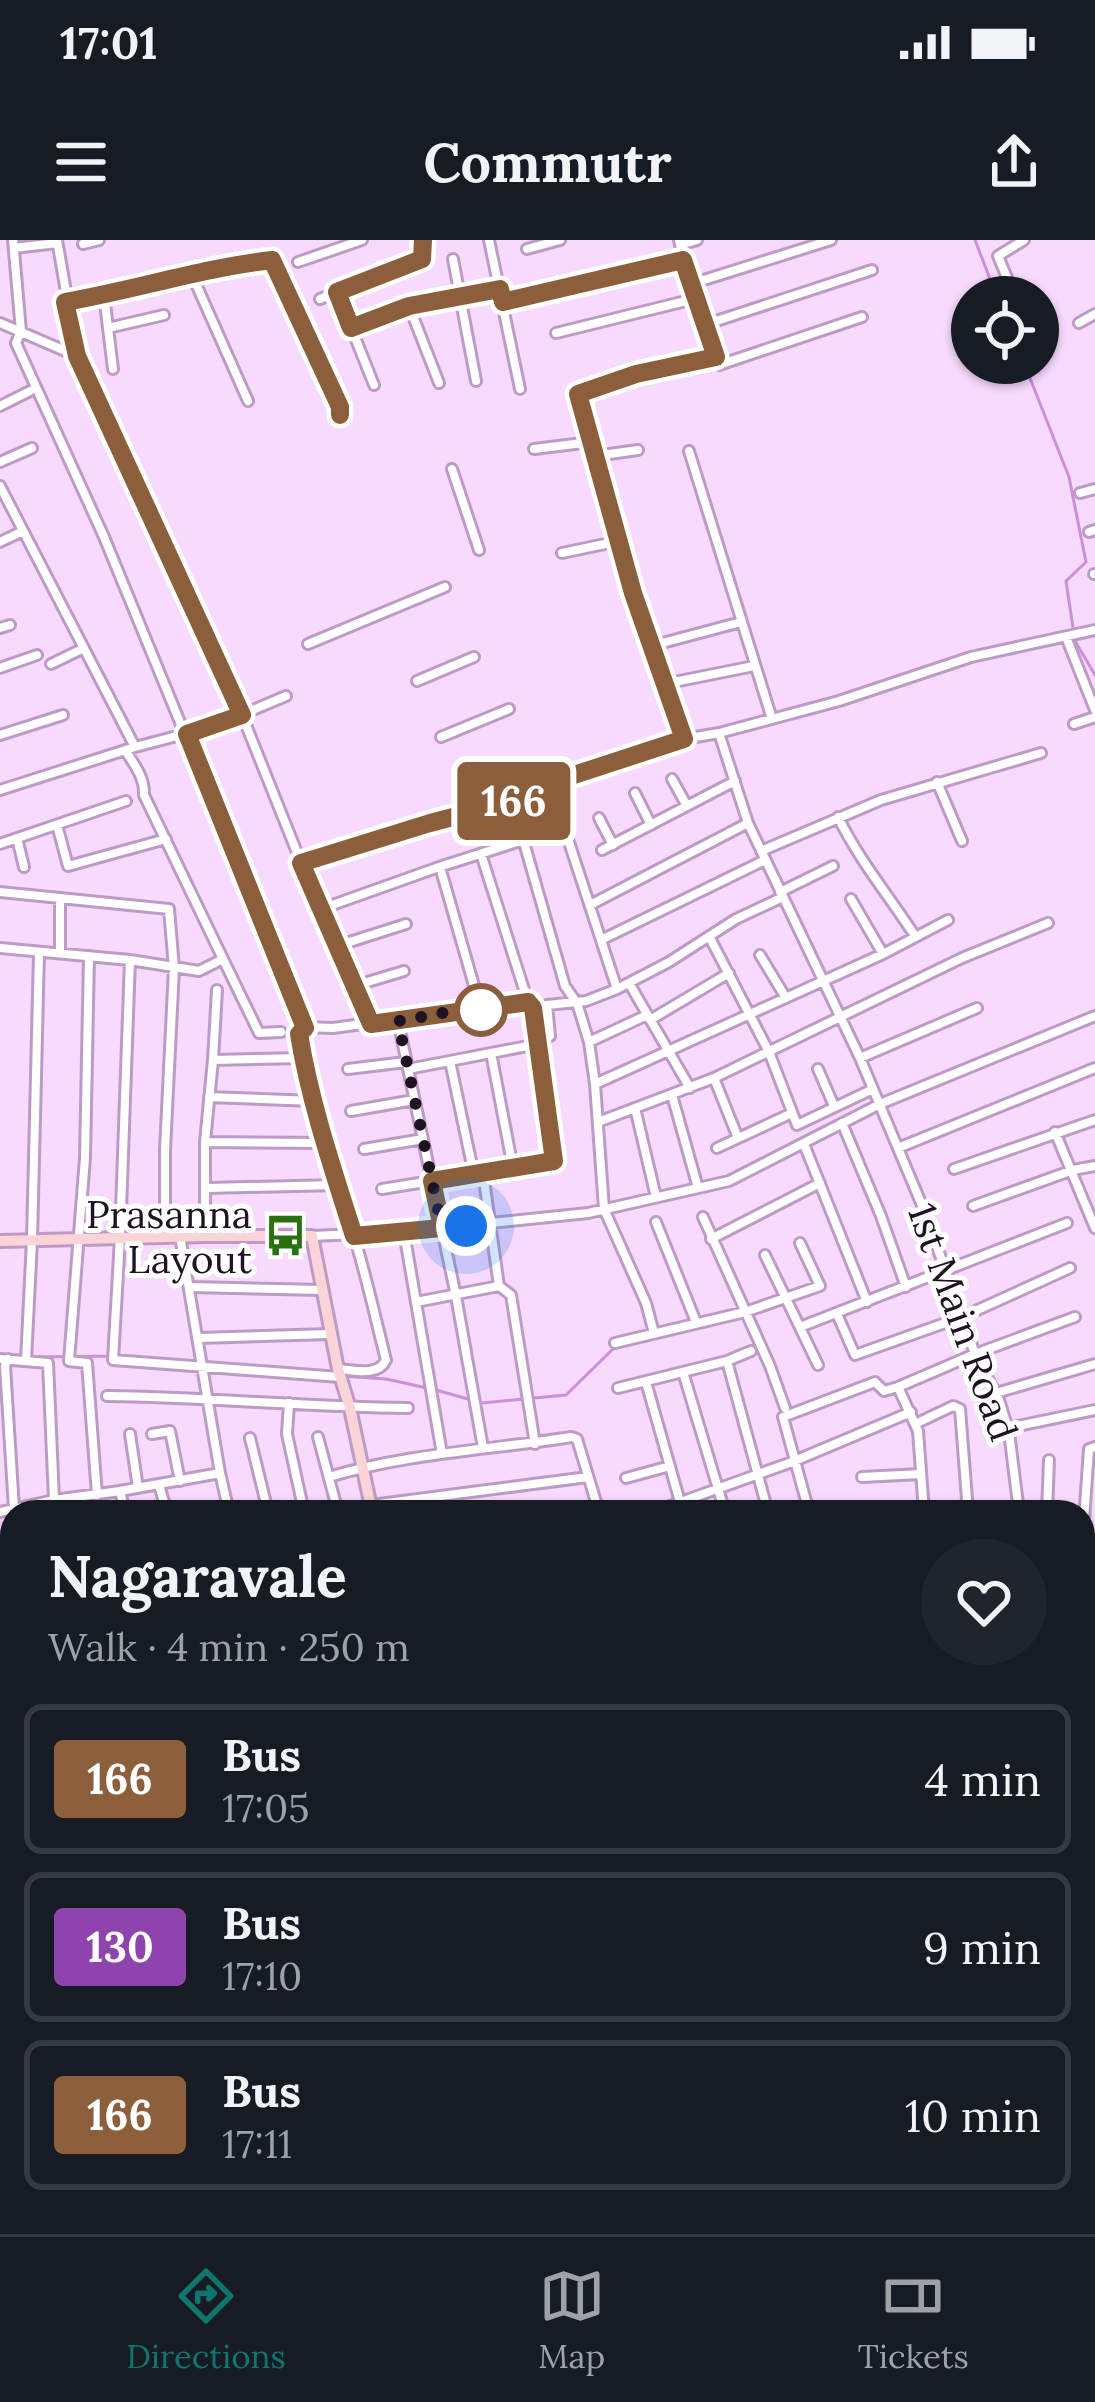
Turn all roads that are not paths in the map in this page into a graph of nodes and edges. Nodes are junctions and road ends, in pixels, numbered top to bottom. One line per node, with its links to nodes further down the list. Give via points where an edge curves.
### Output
1 (99, 240): 11 (street)
2 (362, 240): 17 (street)
3 (423, 240): 23 (street, via 422,259)
4 (489, 240): 22 (street)
5 (560, 240): 13 (street)
6 (697, 240): 10 (street)
7 (831, 240): 21 (street)
8 (1024, 240): 20 (street, via 998,256)
9 (57, 241): 12 (street); 28 (street)
10 (679, 243): 16 (street)
11 (82, 244)
12 (14, 248): 14 (street); 39 (street)
13 (527, 249)
14 (0, 256)
15 (453, 259): 25 (street)
16 (683, 260): 21 (street); 29 (street)
17 (298, 262)
18 (872, 270): 36 (street)
19 (192, 274): 24 (street); 50 (street); 52 (street, via 272,260)
20 (1006, 276)
21 (691, 284): 27 (street)
22 (500, 289): 25 (street); 29 (street)
23 (337, 292): 26 (street); 38 (street)
24 (104, 295): 28 (street); 37 (street)
25 (461, 297): 30 (street); 45 (street)
26 (320, 299)
27 (694, 299): 36 (street); 40 (street)
28 (65, 302): 41 (street)
29 (503, 302): 48 (street)
30 (409, 306): 38 (street); 46 (street)
31 (164, 314): 37 (street)
32 (1095, 314): 35 (street)
33 (862, 317): 42 (street)
34 (0, 323): 39 (street)
35 (1079, 323)
36 (704, 325): 42 (street)
37 (108, 328): 43 (street)
38 (351, 328): 47 (street)
39 (21, 331): 41 (street); 91 (street, via 16,343)
40 (556, 333)
41 (77, 356): 87 (street)
42 (718, 361): 44 (street); 53 (street, via 636,374 578,394)
43 (113, 369)
44 (726, 378)
45 (476, 381)
46 (439, 383)
47 (374, 385)
48 (520, 389)
49 (30, 391): 51 (street)
50 (248, 401)
51 (0, 406)
52 (340, 415)
53 (591, 442): 55 (street); 58 (street)
54 (32, 448): 59 (street)
55 (534, 448)
56 (638, 450): 58 (street)
57 (689, 452): 70 (street)
58 (595, 456): 65 (street)
59 (0, 462)
60 (452, 469): 67 (street)
61 (0, 486): 64 (street)
62 (1095, 490): 63 (street)
63 (1080, 494)
64 (23, 532): 66 (street); 75 (street)
65 (619, 541): 68 (street); 74 (street)
66 (0, 542)
67 (479, 550)
68 (562, 554)
69 (446, 587): 73 (street)
70 (741, 622): 74 (street); 79 (street)
71 (1095, 630): 72 (street)
72 (1071, 636): 85 (street); 88 (street, via 970,657)
73 (308, 644)
74 (651, 646): 82 (street)
75 (84, 648): 78 (street); 95 (street)
76 (37, 655): 80 (street)
77 (474, 657): 81 (street)
78 (51, 664)
79 (754, 666): 82 (street); 88 (street)
80 (0, 668)
81 (417, 681)
82 (664, 684): 94 (street)
83 (286, 696): 87 (street)
84 (509, 709): 93 (street)
85 (1095, 714): 89 (street)
86 (63, 715): 92 (street)
87 (242, 715): 91 (street); 118 (street)
88 (772, 718): 90 (street)
89 (1074, 724)
90 (719, 733): 94 (street); 98 (street, 1st Main Road)
91 (187, 734): 95 (street); 162 (street)
92 (0, 735)
93 (441, 737)
94 (684, 739): 118 (street, via 514,801)
95 (130, 748): 100 (street); 110 (street)
96 (1041, 753): 99 (street)
97 (672, 779): 103 (street)
98 (735, 781): 103 (street); 106 (street, 1st Main Road)
99 (937, 782): 104 (street); 112 (street)
100 (0, 790)
101 (635, 793): 108 (street)
102 (126, 801): 107 (street)
103 (687, 806): 108 (street)
104 (838, 817): 117 (street); 132 (street)
105 (598, 818): 114 (street)
106 (748, 823): 117 (street, 1st Main Road); 126 (street)
107 (57, 825): 109 (street); 110 (street, via 68,866)
108 (651, 825): 114 (street)
109 (17, 838): 113 (street); 120 (street)
110 (166, 839): 142 (street)
111 (523, 839): 116 (street); 126 (street, via 564,827); 153 (street, via 565,986)
112 (962, 841)
113 (0, 844)
114 (613, 845): 115 (street)
115 (602, 850)
116 (481, 854): 121 (street); 152 (street)
117 (763, 856): 123 (street, 1st Main Road); 133 (street)
118 (301, 863): 127 (street)
119 (833, 866): 123 (street)
120 (24, 867)
121 (440, 867): 127 (street); 155 (street)
122 (0, 892): 124 (street)
123 (782, 895): 131 (street); 146 (street, 1st Main Road)
124 (60, 898): 137 (street); 143 (street, via 169,909)
125 (851, 899): 138 (street)
126 (590, 905): 133 (street)
127 (321, 909): 134 (street)
128 (948, 920): 132 (street)
129 (1048, 923): 159 (street)
130 (406, 924): 134 (street)
131 (709, 936): 145 (street); 147 (street)
132 (915, 936): 138 (street)
133 (601, 940): 149 (street)
134 (337, 946): 148 (street)
135 (0, 948): 136 (street)
136 (39, 953): 137 (street); 232 (street)
137 (60, 953): 140 (street)
138 (883, 954): 146 (street)
139 (760, 955): 151 (street)
140 (88, 956): 141 (street); 229 (street)
141 (130, 959): 143 (street); 230 (street)
142 (224, 959): 143 (street, via 199,971); 163 (street, via 259,1033)
143 (174, 968): 228 (street)
144 (404, 971): 148 (street)
145 (729, 973): 156 (street); 158 (street)
146 (822, 981): 151 (street); 159 (street, 1st Main Road)
147 (629, 982): 149 (street); 158 (street)
148 (354, 986): 161 (street)
149 (617, 989): 153 (street)
150 (217, 990): 171 (street)
151 (786, 998): 156 (street)
152 (528, 1002): 155 (street); 165 (street)
153 (577, 1003): 164 (street); 165 (street, via 547,1005 550,1036)
154 (977, 1007): 170 (street)
155 (481, 1010): 160 (street)
156 (749, 1015): 166 (street); 167 (street)
157 (1095, 1016): 185 (street)
158 (649, 1017): 164 (street); 166 (street)
159 (841, 1017): 167 (street); 170 (street, 1st Main Road)
160 (398, 1021): 161 (street); 173 (street)
161 (369, 1023): 162 (street)
162 (305, 1028): 169 (street)
163 (281, 1032)
164 (589, 1042): 178 (street)
165 (538, 1045): 168 (street); 203 (street, via 554,1161)
166 (669, 1052): 178 (street); 179 (street)
167 (769, 1052): 177 (street); 189 (street)
168 (491, 1053): 172 (street); 203 (street)
169 (303, 1058): 171 (street); 184 (street)
170 (860, 1058): 180 (street, 1st Main Road)
171 (213, 1060): 182 (street)
172 (450, 1061): 173 (street); 206 (street)
173 (407, 1066): 175 (street); 183 (street)
174 (1095, 1068): 200 (street)
175 (348, 1069)
176 (818, 1069): 186 (street)
177 (714, 1078): 179 (street); 194 (street)
178 (595, 1084): 191 (street)
179 (690, 1088): 181 (street)
180 (873, 1089): 185 (street, 1st Main Road); 186 (street)
181 (672, 1095): 187 (street); 211 (street)
182 (209, 1096): 184 (street); 196 (street)
183 (414, 1100): 188 (street); 195 (street)
184 (315, 1101): 197 (street)
185 (880, 1104): 192 (street); 200 (street, 1st Main Road)
186 (834, 1106): 189 (street, via 797,1125)
187 (635, 1108): 191 (street); 213 (street)
188 (351, 1111)
189 (792, 1112): 194 (street)
190 (1095, 1120): 193 (street)
191 (598, 1122): 215 (street)
192 (842, 1123): 198 (street); 240 (street)
193 (1055, 1132): 204 (street); 205 (street)
194 (738, 1138): 199 (street)
195 (423, 1139): 201 (street); 207 (street)
196 (205, 1142): 197 (street); 210 (street)
197 (326, 1143): 209 (street)
198 (804, 1144): 208 (street); 211 (street)
199 (717, 1148)
200 (898, 1148): 237 (street, 1st Main Road)
201 (364, 1149)
202 (1095, 1166): 205 (street)
203 (513, 1168): 206 (street)
204 (954, 1169)
205 (1073, 1170): 214 (street); 216 (street)
206 (478, 1174): 207 (street); 219 (street)
207 (432, 1181): 212 (street); 221 (street)
208 (820, 1183): 231 (street); 245 (street)
209 (337, 1185): 210 (street); 227 (street)
210 (206, 1188): 225 (street)
211 (698, 1188): 213 (street)
212 (382, 1189)
213 (656, 1197): 215 (street)
214 (973, 1206)
215 (604, 1209): 219 (street); 252 (street)
216 (1093, 1213): 222 (street)
217 (703, 1217): 231 (street)
218 (656, 1222): 250 (street)
219 (491, 1223): 221 (street); 238 (street)
220 (1066, 1223): 237 (street)
221 (442, 1228): 223 (street); 242 (street)
222 (1095, 1228)
223 (404, 1232): 227 (street); 244 (street)
224 (180, 1236): 225 (street); 228 (street); 239 (street)
225 (205, 1236): 226 (street)
226 (312, 1236): 227 (street); 241 (street)
227 (354, 1236): 265 (street, via 386,1360 376,1371)
228 (165, 1237): 230 (street)
229 (78, 1238): 230 (street); 232 (street); 304 (street, via 69,1357 87,1363)
230 (120, 1238): 261 (street, via 113,1356)
231 (711, 1239): 246 (street)
232 (32, 1240): 233 (street); 259 (street)
233 (0, 1241)
234 (800, 1243): 243 (street, via 820,1286)
235 (765, 1255): 243 (street)
236 (1070, 1268): 248 (street)
237 (946, 1270): 240 (street); 248 (street, 1st Main Road)
238 (499, 1286): 242 (street); 284 (street, via 511,1295)
239 (189, 1287): 241 (street); 254 (street)
240 (906, 1287): 245 (street)
241 (322, 1290): 253 (street)
242 (456, 1296): 244 (street); 286 (street)
243 (785, 1298): 246 (street); 251 (street)
244 (416, 1302): 287 (street)
245 (867, 1302): 247 (street)
246 (745, 1312): 250 (street); 275 (street)
247 (837, 1314): 248 (street, via 855,1355); 251 (street)
248 (962, 1317): 257 (street, 1st Main Road)
249 (1075, 1317): 257 (street)
250 (696, 1322): 252 (street)
251 (800, 1327): 263 (street)
252 (654, 1333): 255 (street)
253 (330, 1334): 254 (street); 265 (street)
254 (198, 1338): 261 (street)
255 (615, 1343)
256 (751, 1351): 260 (street)
257 (975, 1354): 267 (street); 269 (street, 1st Main Road)
258 (4, 1359): 259 (street); 306 (street)
259 (26, 1361): 307 (street, via 48,1363)
260 (727, 1361): 264 (street); 293 (street)
261 (201, 1364): 265 (street); 271 (street)
262 (1095, 1364): 269 (street)
263 (818, 1365)
264 (683, 1372): 266 (street); 302 (street)
265 (339, 1373): 273 (street)
266 (646, 1382): 268 (street); 291 (street)
267 (898, 1387): 277 (street); 289 (street, via 884,1391 875,1382 783,1417)
268 (618, 1388)
269 (996, 1393): 279 (street, 1st Main Road)
270 (107, 1396): 271 (street)
271 (207, 1397): 272 (street); 292 (street)
272 (289, 1403): 273 (street); 312 (street)
273 (350, 1408): 274 (street); 290 (street)
274 (407, 1408)
275 (785, 1408)
276 (1095, 1410): 279 (street)
277 (911, 1412): 278 (street); 289 (street)
278 (915, 1424): 294 (street); 323 (street, via 960,1408)
279 (1008, 1429): 324 (street, 1st Main Road)
280 (130, 1434): 301 (street)
281 (152, 1434): 299 (street, via 170,1431)
282 (318, 1437): 297 (street)
283 (250, 1438): 311 (street)
284 (535, 1444): 286 (street); 295 (street, via 577,1438)
285 (1095, 1447): 326 (street, via 1088,1449)
286 (483, 1448): 287 (street)
287 (442, 1454): 290 (street)
288 (1049, 1460): 325 (street)
289 (795, 1461): 293 (street); 321 (street)
290 (363, 1466): 297 (street); 314 (street)
291 (670, 1466): 298 (street); 317 (street)
292 (220, 1473): 299 (street); 310 (street)
293 (760, 1474): 302 (street); 320 (street)
294 (921, 1474): 296 (street); 322 (street)
295 (588, 1477): 315 (street); 316 (street)
296 (862, 1477)
297 (329, 1478): 313 (street)
298 (626, 1478)
299 (180, 1481): 300 (street)
300 (159, 1485): 301 (street); 309 (street)
301 (139, 1488): 303 (street)
302 (718, 1489): 318 (street); 319 (street)
303 (119, 1491): 304 (street); 308 (street)
304 (97, 1495): 305 (street)
305 (76, 1498): 307 (street)
306 (13, 1500)
307 (54, 1500)
308 (122, 1500)
309 (163, 1500)
310 (226, 1500)
311 (265, 1500)
312 (301, 1500)
313 (335, 1500)
314 (369, 1500)
315 (432, 1500)
316 (595, 1500)
317 (679, 1500)
318 (686, 1500)
319 (721, 1500)
320 (765, 1500)
321 (806, 1500)
322 (923, 1500)
323 (967, 1500)
324 (1018, 1500)
325 (1047, 1500)
326 (1084, 1500)

